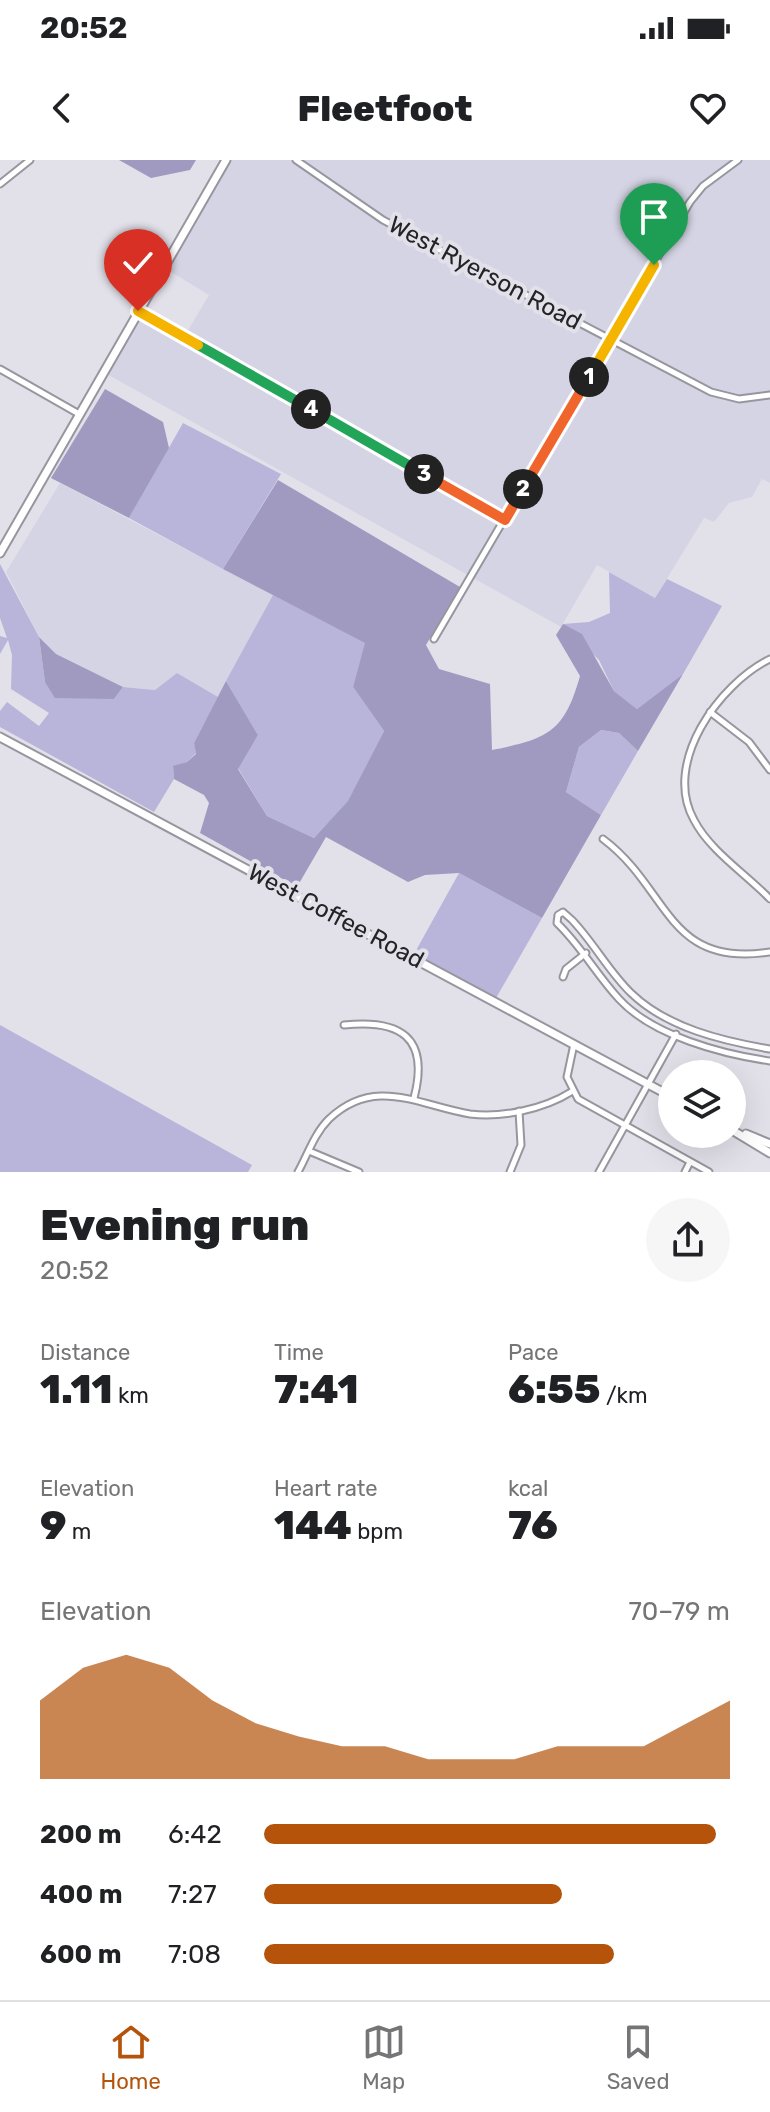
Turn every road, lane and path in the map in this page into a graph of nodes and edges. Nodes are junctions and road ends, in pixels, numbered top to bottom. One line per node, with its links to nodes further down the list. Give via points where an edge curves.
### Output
1 (30, 160): 5 (street)
2 (226, 160): 6 (street)
3 (296, 160): 7 (street, West Ryerson Road, via 366,210)
4 (738, 160): 7 (street, via 690,202)
5 (0, 184)
6 (138, 311): 10 (street); 11 (street)
7 (610, 339): 9 (street, West Ryerson Road, via 717,394 743,399); 11 (street)
8 (0, 369): 10 (street)
9 (770, 395)
10 (79, 414): 12 (street)
11 (505, 520): 13 (street)
12 (0, 553)
13 (434, 639)
14 (770, 659): 15 (street, via 736,681)
15 (710, 712): 17 (street, via 749,742); 19 (street, via 686,768 687,803 704,835)
16 (0, 737): 25 (street, West Coffee Road)
17 (770, 770)
18 (603, 839): 20 (street, via 697,944 735,956)
19 (770, 899)
20 (770, 952)
21 (586, 953): 22 (street); 24 (street, via 620,1000); 26 (street, via 557,923 560,913 583,931 642,1002 705,1035)
22 (563, 977)
23 (344, 1025): 31 (street, via 377,1022 402,1032 418,1064)
24 (676, 1034): 27 (street, via 718,1051); 28 (street)
25 (574, 1044): 28 (street, West Coffee Road); 30 (street, via 567,1068)
26 (770, 1049)
27 (770, 1061)
28 (650, 1085): 29 (street, West Coffee Road); 33 (street)
29 (658, 1089)
30 (571, 1092): 32 (street); 33 (street)
31 (414, 1098): 32 (street, via 469,1114); 36 (street, via 380,1097 351,1104 330,1118)
32 (519, 1111): 41 (street, via 521,1145)
33 (625, 1127): 38 (street); 42 (street)
34 (746, 1135): 35 (street)
35 (767, 1143): 37 (street)
36 (309, 1151): 39 (street); 40 (street)
37 (770, 1153)
38 (690, 1162): 43 (street); 44 (street)
39 (298, 1172)
40 (359, 1172)
41 (510, 1172)
42 (599, 1172)
43 (685, 1172)
44 (709, 1172)

